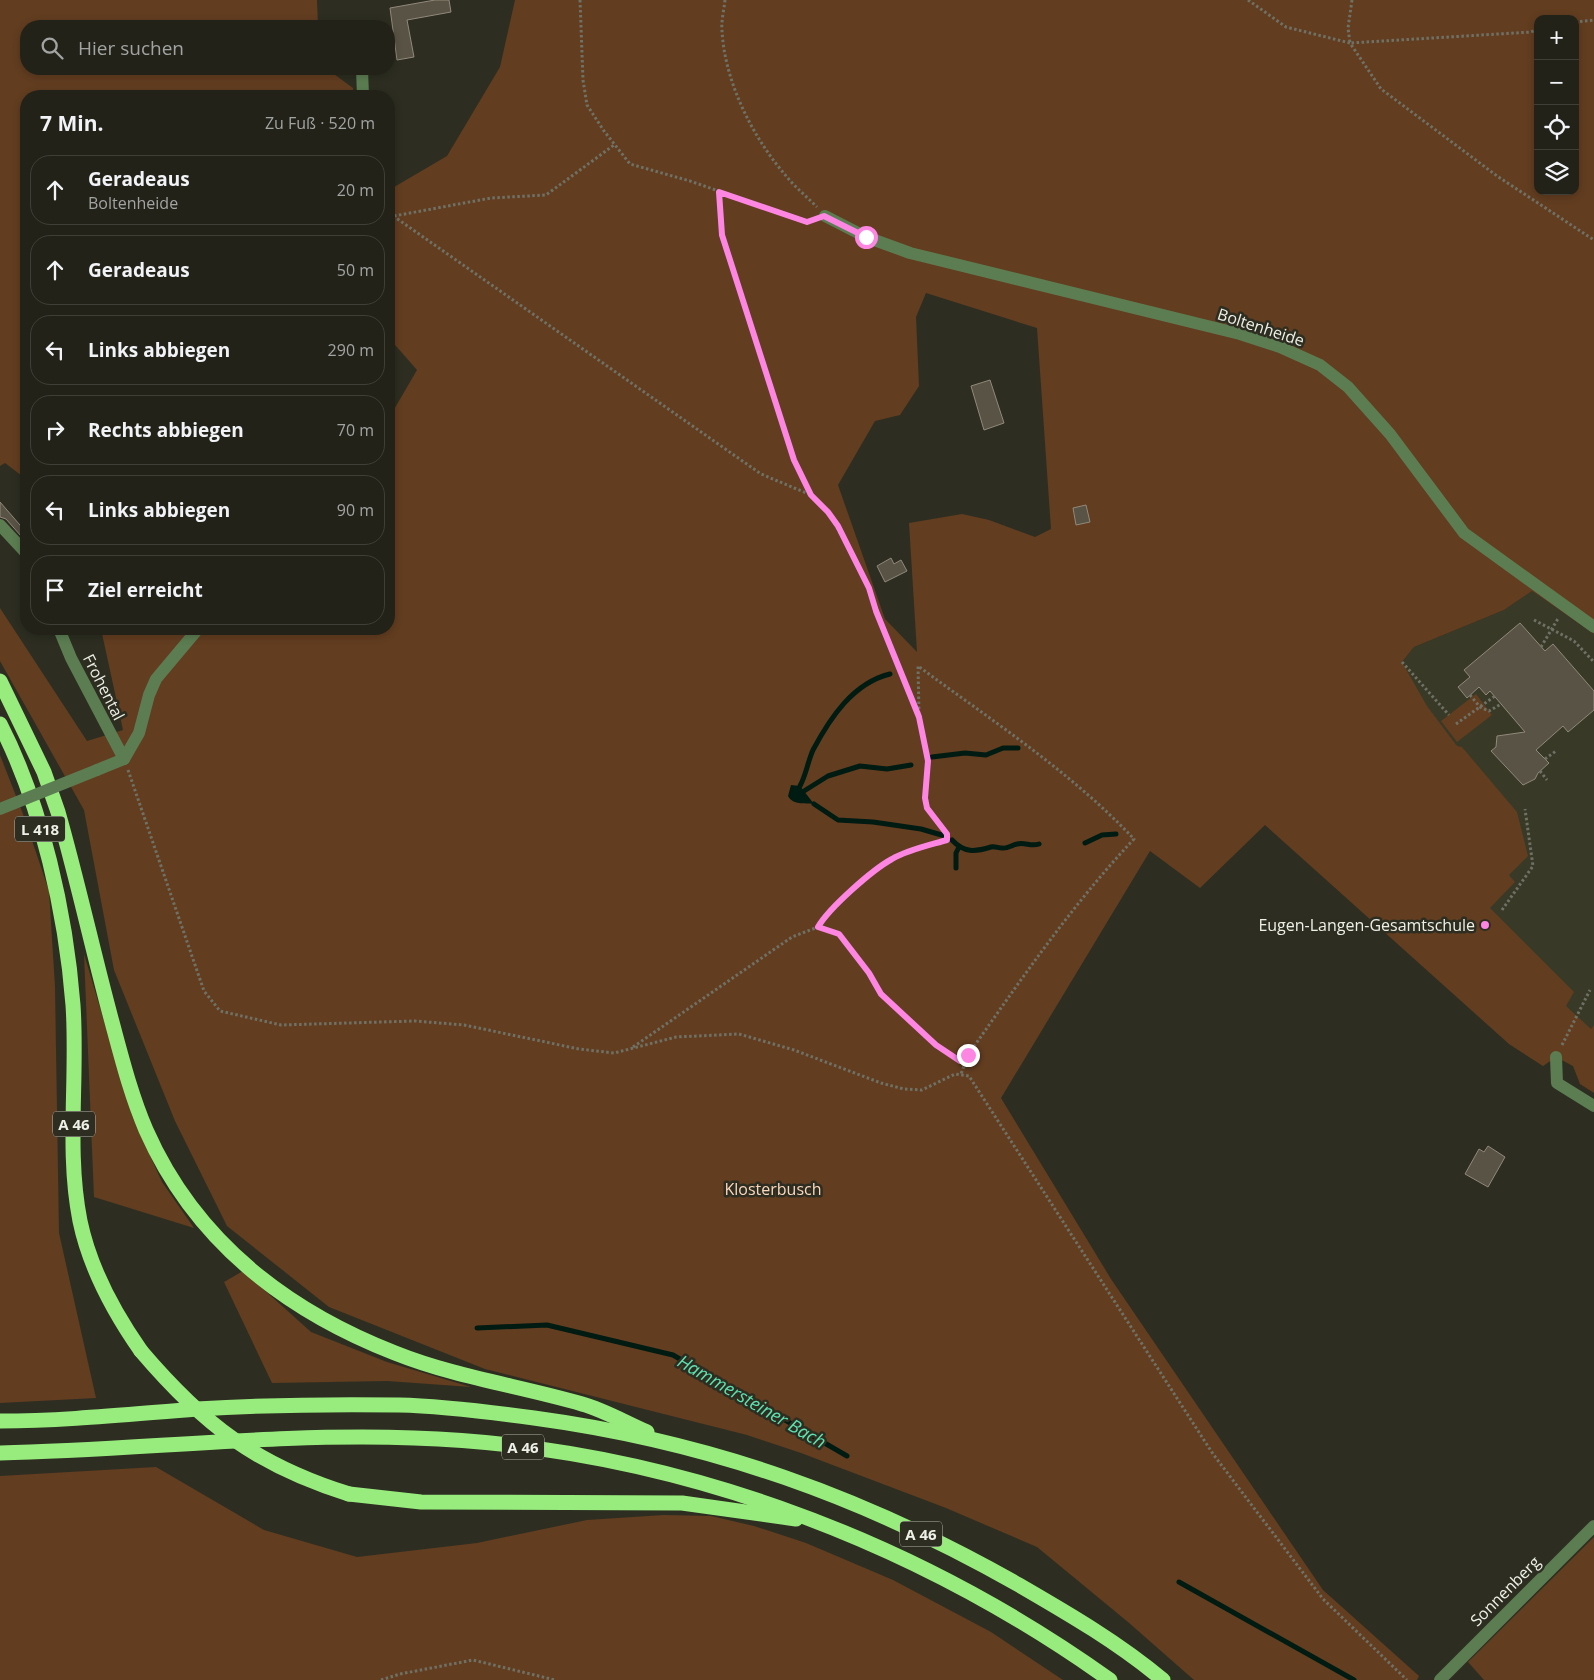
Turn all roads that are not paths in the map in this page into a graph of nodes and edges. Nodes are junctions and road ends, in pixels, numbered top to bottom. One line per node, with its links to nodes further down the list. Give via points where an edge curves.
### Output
1 (362, 75): 2 (street)
2 (363, 90)
3 (824, 216): 6 (street, Boltenheide, via 866,237 910,253 1240,334 1320,365 1348,387 1390,434 1464,533 1563,609)
4 (0, 525): 5 (street)
5 (20, 547)
6 (1594, 627)
7 (61, 635): 11 (street, Frohental)
8 (193, 635): 11 (street, via 156,679 139,733)
9 (0, 681): 17 (highway, L 418, via 44,772 78,881 127,1077 146,1131 179,1189 207,1227 248,1268 294,1303 338,1328 397,1354 477,1378 584,1404)
10 (0, 724): 13 (highway, L 418, via 22,775)
11 (124, 759): 12 (street, bridge)
12 (0, 809)
13 (55, 885): 19 (highway, A 46, bridge, via 68,949 73,1008 74,1161 80,1221 104,1291 119,1319 141,1350 192,1407 241,1444 293,1474 349,1494 421,1502 682,1503)
14 (1556, 1057): 15 (street, via 1557,1083)
15 (1594, 1106)
16 (0, 1421): 17 (highway, A 46, via 259,1406 402,1405 482,1411 576,1424)
17 (673, 1444): 22 (highway, A 46, via 767,1470 848,1499 970,1557 1104,1637)
18 (0, 1454): 19 (highway, A 46, via 301,1437 415,1438 494,1443 582,1456 668,1475 752,1497)
19 (819, 1522): 21 (highway, A 46, via 976,1594)
20 (1594, 1526): 23 (street, Sonnenberg)
21 (1110, 1680)
22 (1163, 1680)
23 (1440, 1680)

